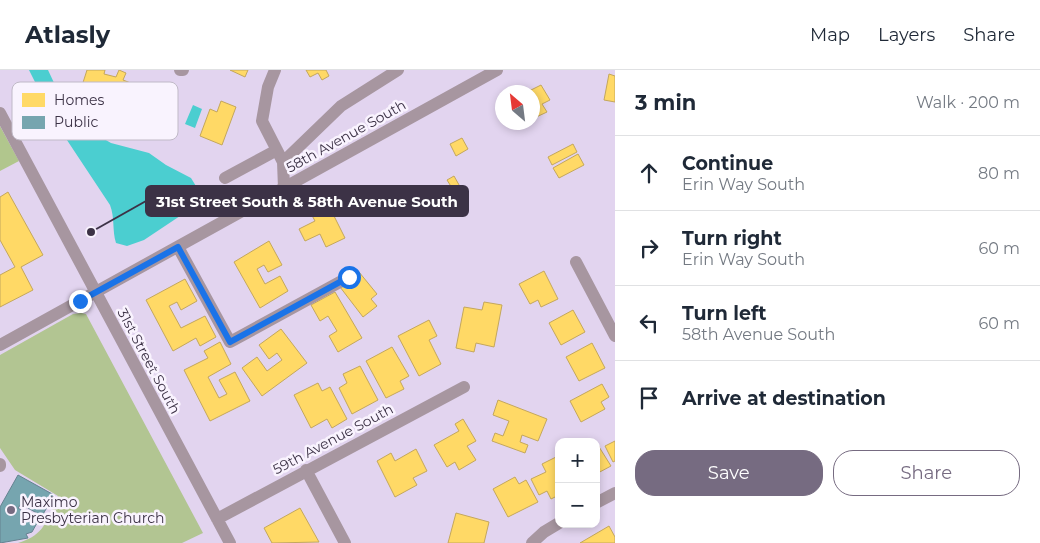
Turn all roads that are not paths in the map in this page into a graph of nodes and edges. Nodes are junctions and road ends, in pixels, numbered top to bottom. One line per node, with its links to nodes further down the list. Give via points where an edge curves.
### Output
1 (276, 70): 7 (street, via 268,87 262,121)
2 (398, 70): 7 (street, via 341,106)
3 (496, 70): 9 (street, 58th Avenue South)
4 (0, 113): 5 (street, 31st Street South)
5 (12, 136)
6 (14, 140): 13 (street, 31st Street South)
7 (280, 156): 8 (street); 9 (street)
8 (225, 178)
9 (284, 188): 10 (street, 58th Avenue South)
10 (178, 247): 12 (street, via 230,342); 13 (street, 58th Avenue South)
11 (576, 262): 14 (street)
12 (349, 277)
13 (96, 293): 15 (street, 58th Avenue South); 20 (street, 31st Street South)
14 (615, 336)
15 (0, 345)
16 (464, 386): 17 (street, 59th Avenue South)
17 (306, 470): 20 (street, 59th Avenue South); 23 (street)
18 (615, 493): 19 (street)
19 (600, 501)
20 (217, 519): 22 (street, 31st Street South)
21 (555, 525): 24 (street)
22 (230, 543)
23 (345, 543)
24 (532, 543)

